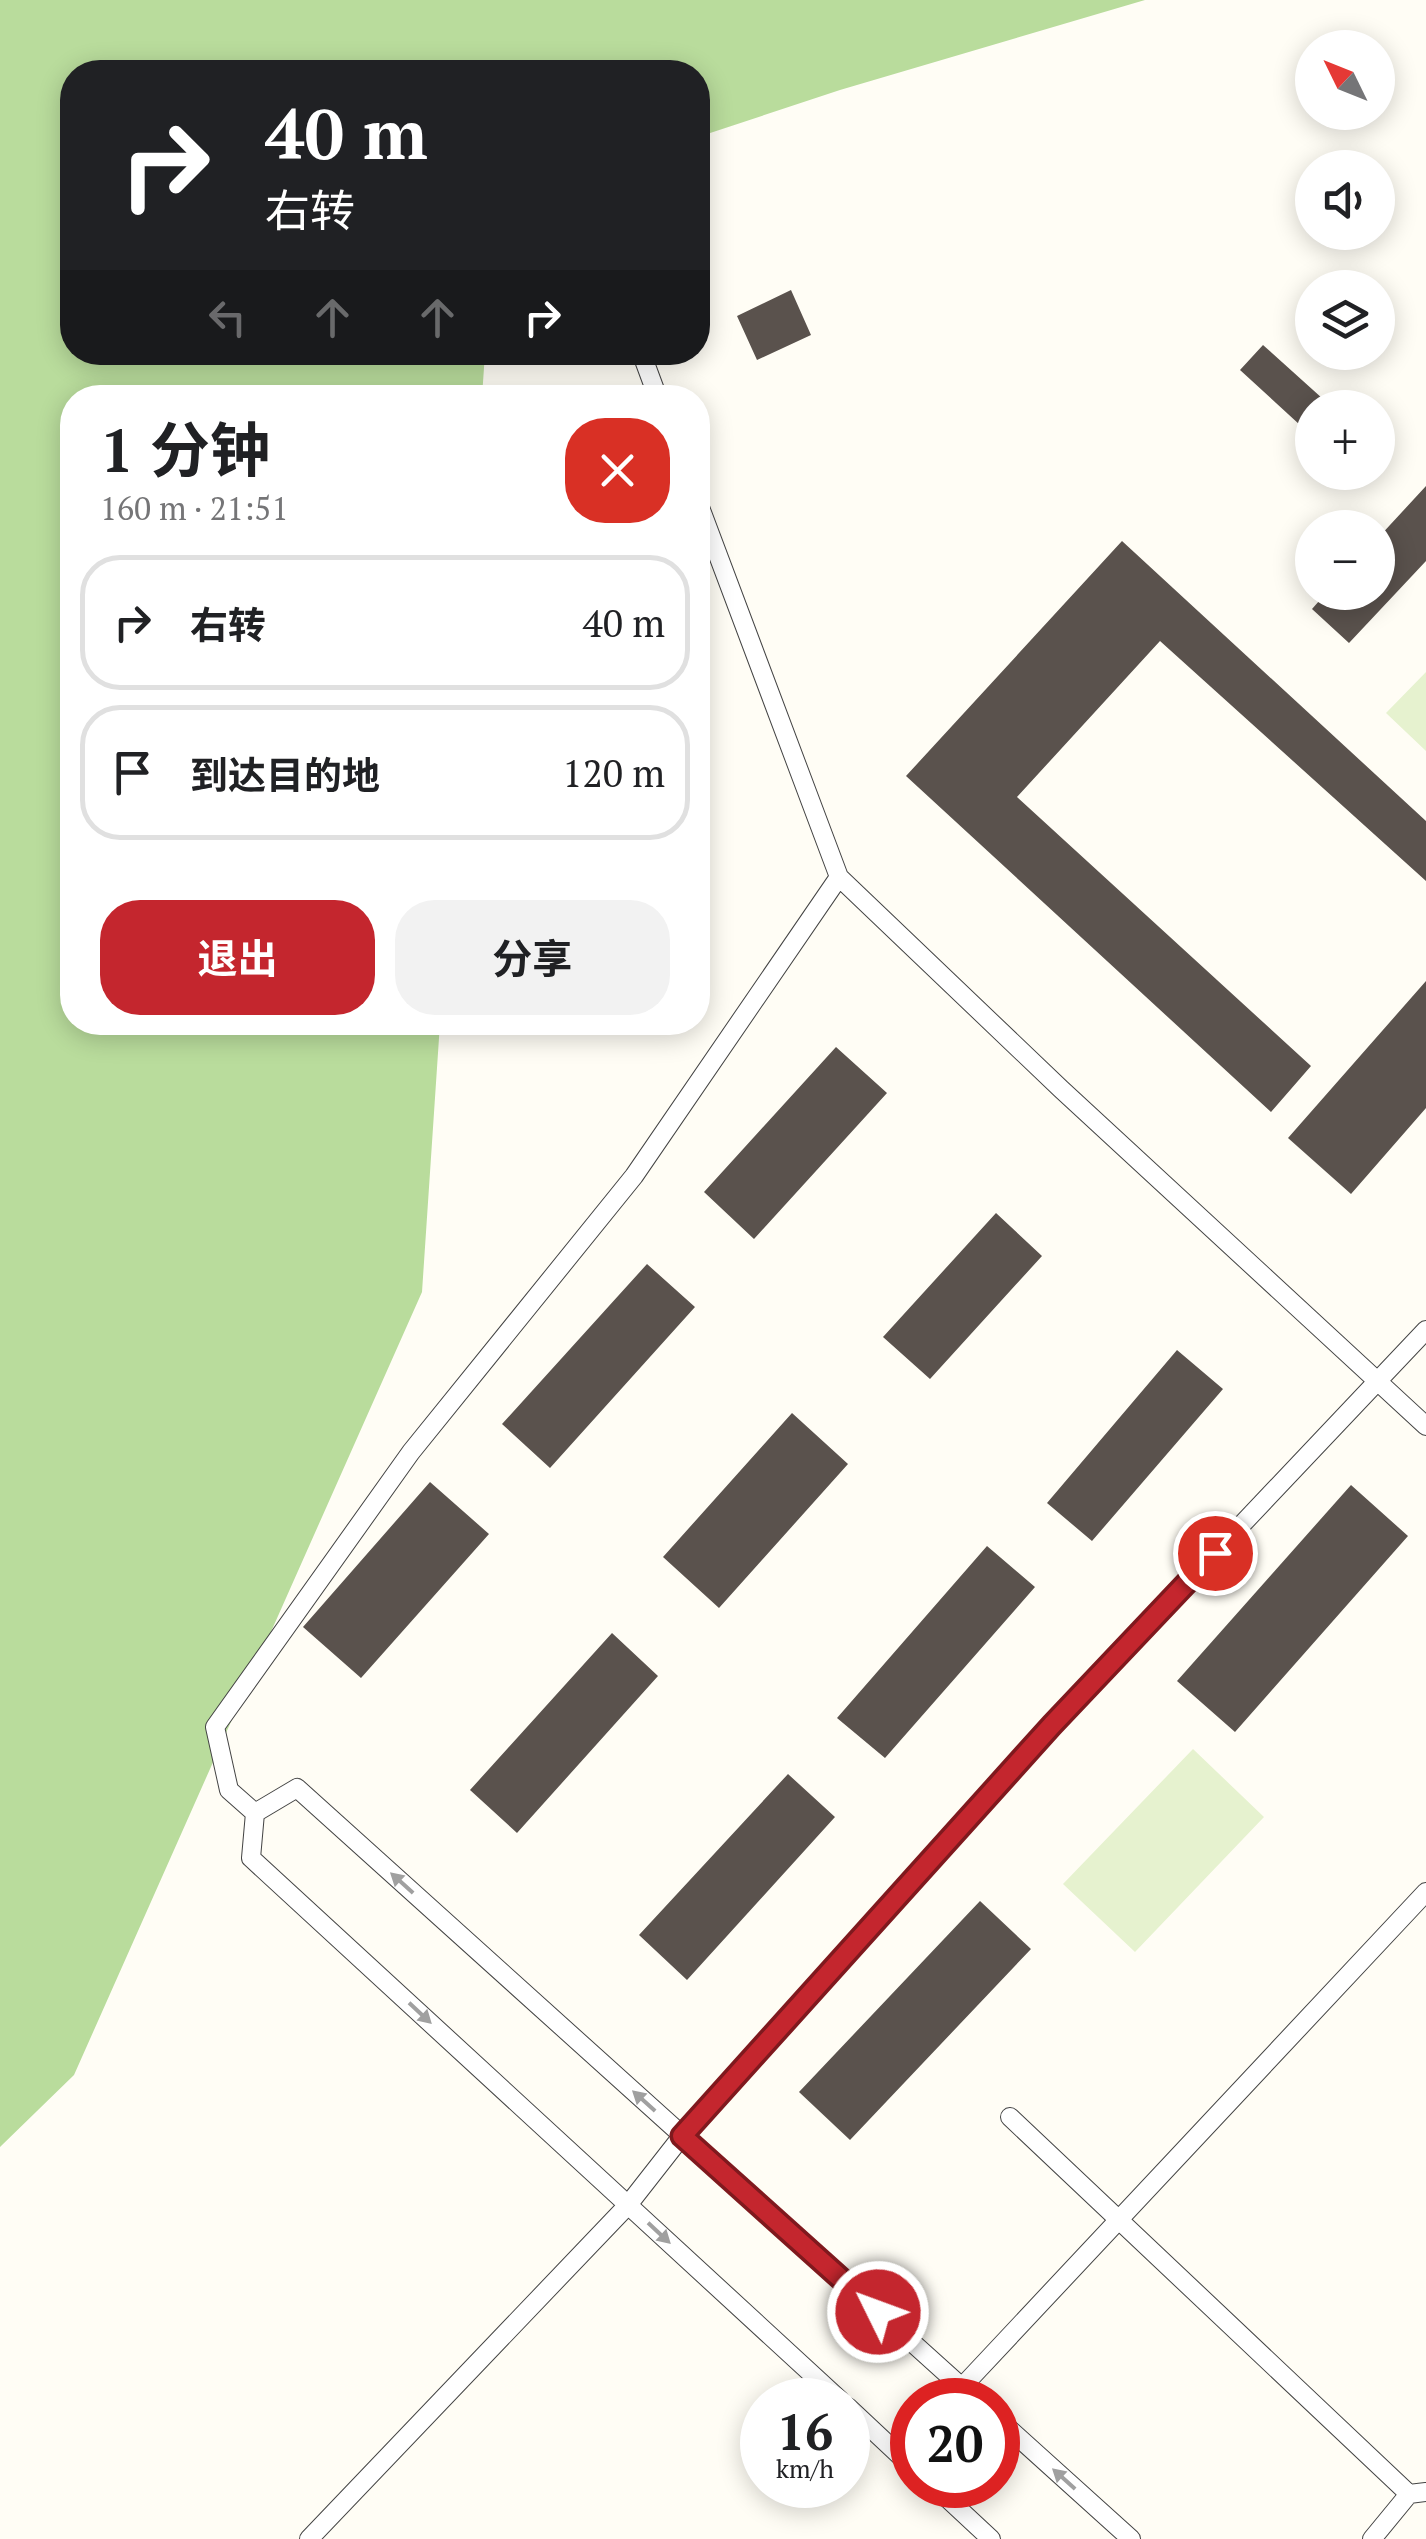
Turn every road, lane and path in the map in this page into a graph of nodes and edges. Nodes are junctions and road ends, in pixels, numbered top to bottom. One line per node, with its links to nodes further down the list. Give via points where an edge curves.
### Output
1 (710, 534): 2 (lane)
2 (839, 878): 4 (lane); 6 (lane, via 634,1176 411,1452 215,1727 229,1790)
3 (1426, 1330): 4 (lane)
4 (1378, 1381): 5 (lane); 9 (lane, via 1052,1725)
5 (1426, 1426)
6 (255, 1813): 9 (lane, one-way to 6, via 296,1788); 10 (lane, one-way to 10, via 251,1858)
7 (1426, 1892): 11 (lane)
8 (1010, 2117): 11 (lane)
9 (682, 2136): 10 (lane); 13 (lane)
10 (628, 2204): 12 (lane, one-way to 12); 20 (lane)
11 (1119, 2220): 14 (lane); 18 (lane)
12 (816, 2378)
13 (951, 2378)
14 (983, 2378)
15 (870, 2427): 17 (lane)
16 (1020, 2439): 22 (lane, one-way to 16)
17 (890, 2446)
18 (1418, 2493): 23 (lane)
19 (957, 2508): 21 (lane)
20 (309, 2539)
21 (991, 2539)
22 (1131, 2539)
23 (1372, 2539)

